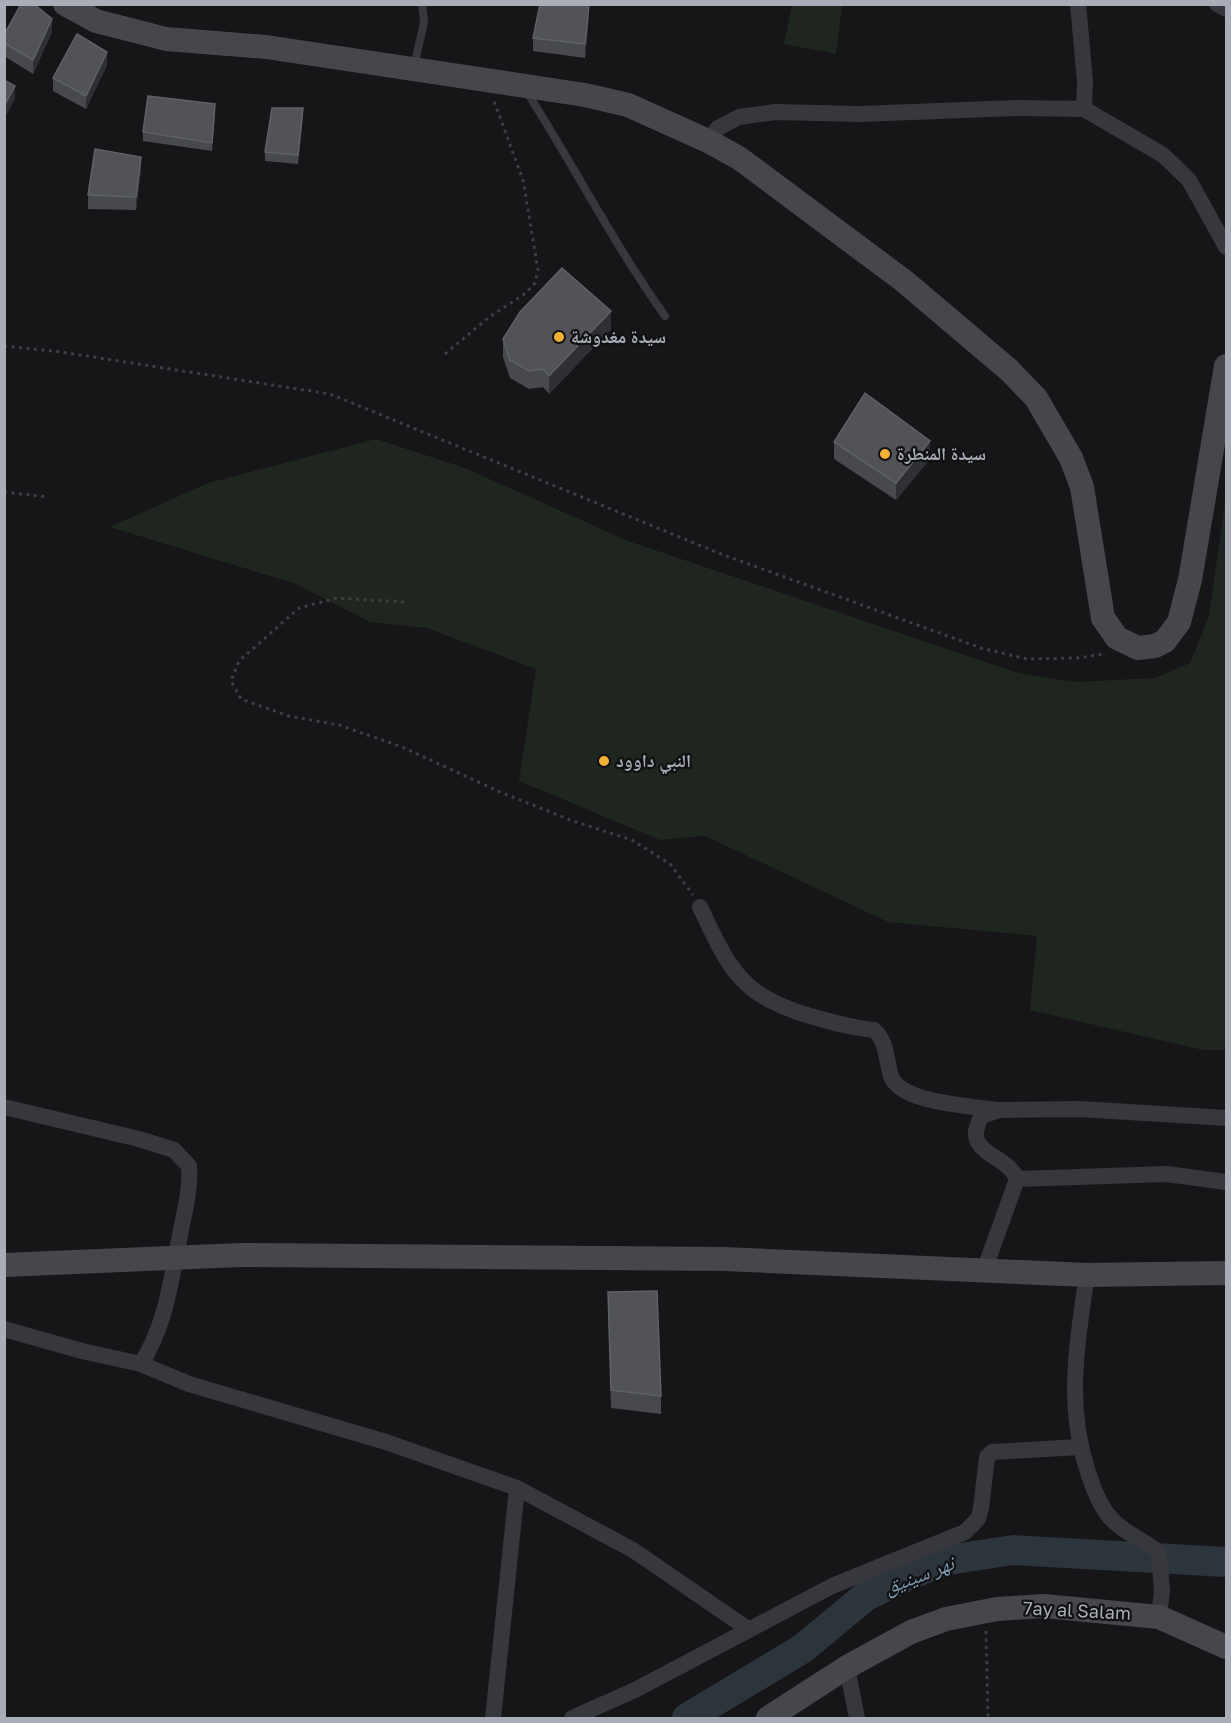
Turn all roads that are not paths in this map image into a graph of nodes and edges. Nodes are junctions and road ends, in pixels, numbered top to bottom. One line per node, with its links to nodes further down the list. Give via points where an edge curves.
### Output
1 (65, 4): 6 (street, via 96,21 166,39 266,48)
2 (422, 4): 6 (lane, via 424,22)
3 (1078, 4): 8 (street)
4 (1217, 4): 5 (street)
5 (1227, 9)
6 (413, 70): 7 (street)
7 (521, 83): 9 (street, via 628,105); 11 (lane, via 569,159 607,230)
8 (1084, 109): 9 (street, via 775,112 739,117 718,128); 10 (street, via 1162,155 1189,180)
9 (708, 141): 12 (street, via 739,158 904,281 983,346 1036,398 1071,458 1082,488 1103,618 1117,638 1138,648 1165,641 1179,622 1190,580)
10 (1227, 247)
11 (665, 316)
12 (1227, 366)
13 (700, 907): 15 (street, via 739,977 763,999 822,1020 874,1029 884,1042 893,1081 904,1091)
14 (4, 1107): 19 (street, via 139,1139 183,1156 190,1176)
15 (999, 1110): 16 (street, via 1080,1109); 17 (street, via 982,1116 976,1133 978,1141)
16 (1227, 1118)
17 (1017, 1179): 18 (street, via 1167,1174); 21 (street)
18 (1227, 1182)
19 (176, 1256): 20 (street); 21 (street, via 724,1259); 25 (street, via 162,1320)
20 (4, 1266)
21 (984, 1271): 23 (street)
22 (1227, 1273): 23 (street)
23 (1087, 1275): 26 (street, via 1075,1359 1075,1413)
24 (4, 1329): 25 (street)
25 (141, 1364): 27 (street, via 189,1384 386,1442)
26 (1080, 1447): 28 (street, via 1107,1515 1159,1553); 29 (street, via 992,1452 986,1465 978,1519 965,1532 832,1586)
27 (517, 1488): 29 (street, via 633,1550); 32 (street)
28 (1159, 1617): 30 (street, 7ay al Salam); 31 (street, 7ay al Salam, via 1044,1606 985,1611 911,1632)
29 (748, 1629): 33 (street)
30 (1227, 1647)
31 (847, 1667): 34 (street, 7ay al Salam); 35 (street)
32 (493, 1719)
33 (572, 1719)
34 (768, 1719)
35 (857, 1719)

